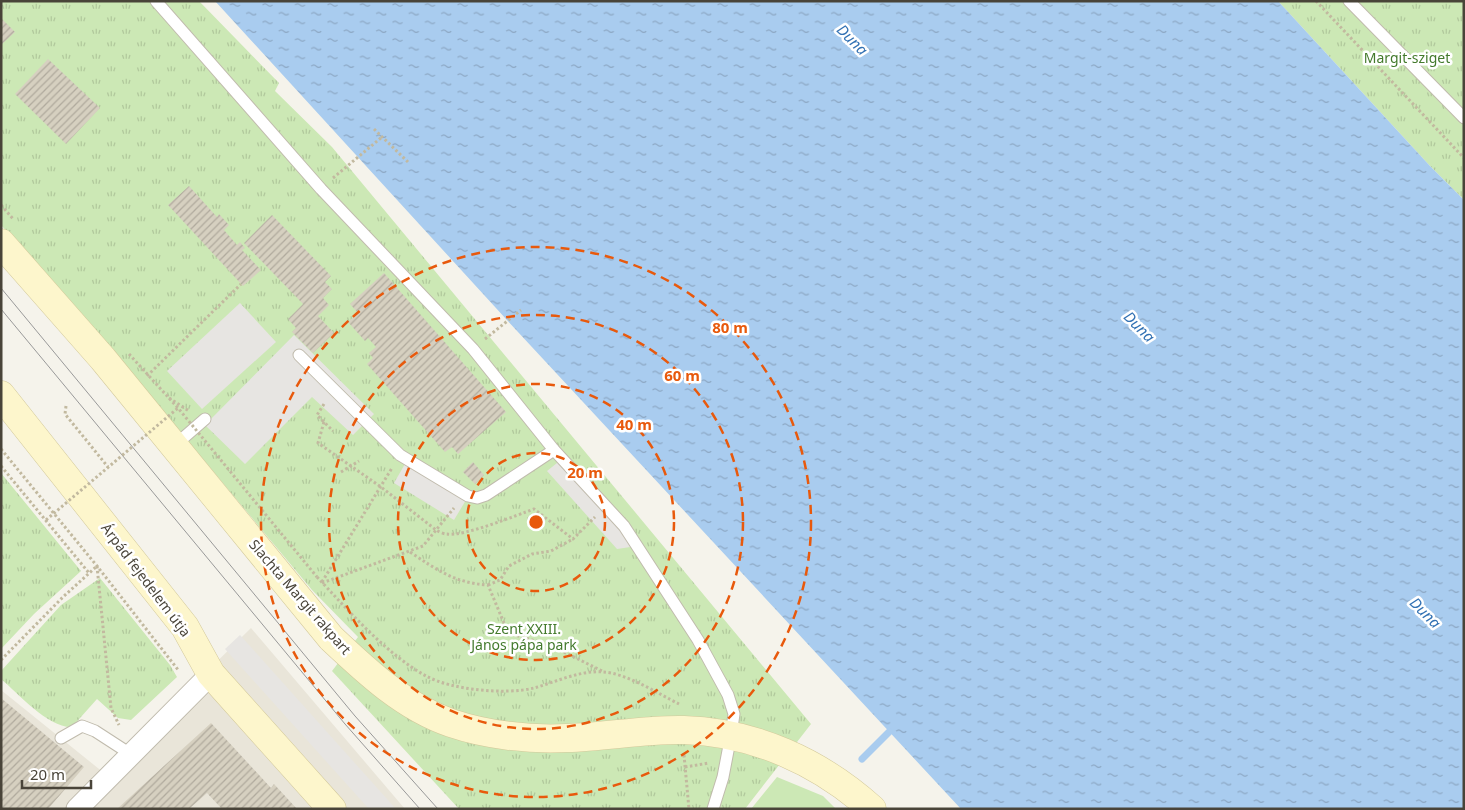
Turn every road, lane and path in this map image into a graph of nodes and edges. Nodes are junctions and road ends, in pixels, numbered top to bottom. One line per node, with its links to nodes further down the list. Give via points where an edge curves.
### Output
1 (156, 1): 9 (lane)
2 (1316, 1): 7 (path)
3 (1349, 1): 4 (lane)
4 (1464, 118)
5 (374, 129): 6 (path)
6 (382, 137): 8 (path); 9 (path)
7 (1464, 158)
8 (408, 162)
9 (321, 188): 13 (lane)
10 (1, 243): 25 (main road, Slachta Margit rakpart)
11 (241, 284): 16 (path)
12 (520, 310): 13 (path)
13 (473, 349): 27 (lane)
14 (129, 354): 20 (path, bridge)
15 (299, 355): 17 (lane)
16 (145, 378)
17 (333, 389): 22 (path, via 317,415); 33 (lane, via 400,455)
18 (1, 394): 43 (main road, Árpád fejedelem útja, via 185,627)
19 (66, 406): 30 (path, via 65,414)
20 (178, 408): 30 (path, bridge); 39 (path, bridge)
21 (206, 419): 25 (lane)
22 (324, 422): 23 (path); 24 (path)
23 (333, 431)
24 (318, 443)
25 (174, 446): 44 (main road, Slachta Margit rakpart, via 331,638 367,672 430,715 452,724 501,734 565,738)
26 (1, 449): 37 (path)
27 (554, 450): 33 (lane, via 486,495 477,498); 46 (lane, via 624,526 698,640 728,695 734,714)
28 (359, 461): 31 (path)
29 (1, 466): 34 (path)
30 (108, 467): 34 (path, bridge)
31 (342, 472)
32 (381, 487): 39 (path)
33 (465, 494): 36 (path, via 423,546)
34 (46, 520): 38 (path)
35 (574, 539): 40 (path, via 509,566 500,580)
36 (410, 552): 39 (path); 40 (path, via 441,573 467,583)
37 (97, 566): 38 (path); 43 (path); 47 (path, via 111,708)
38 (88, 573): 41 (path)
39 (322, 582): 42 (path, via 394,652 426,676 443,683 498,690 531,688 591,672)
40 (488, 585): 42 (path, via 504,623 518,636 550,645)
41 (1, 660)
42 (604, 672): 44 (path, via 617,674 679,704 683,710)
43 (203, 683): 47 (street); 49 (main road, Árpád fejedelem útja)
44 (684, 730): 46 (main road, Slachta Margit rakpart)
45 (61, 738): 47 (lane, via 82,726)
46 (729, 747): 50 (path, via 684,767); 51 (lane); 52 (main road, Slachta Margit rakpart, via 759,742 814,766 852,791)
47 (132, 755): 48 (street)
48 (77, 809)
49 (332, 809)
50 (689, 809)
51 (713, 809)
52 (872, 809)

